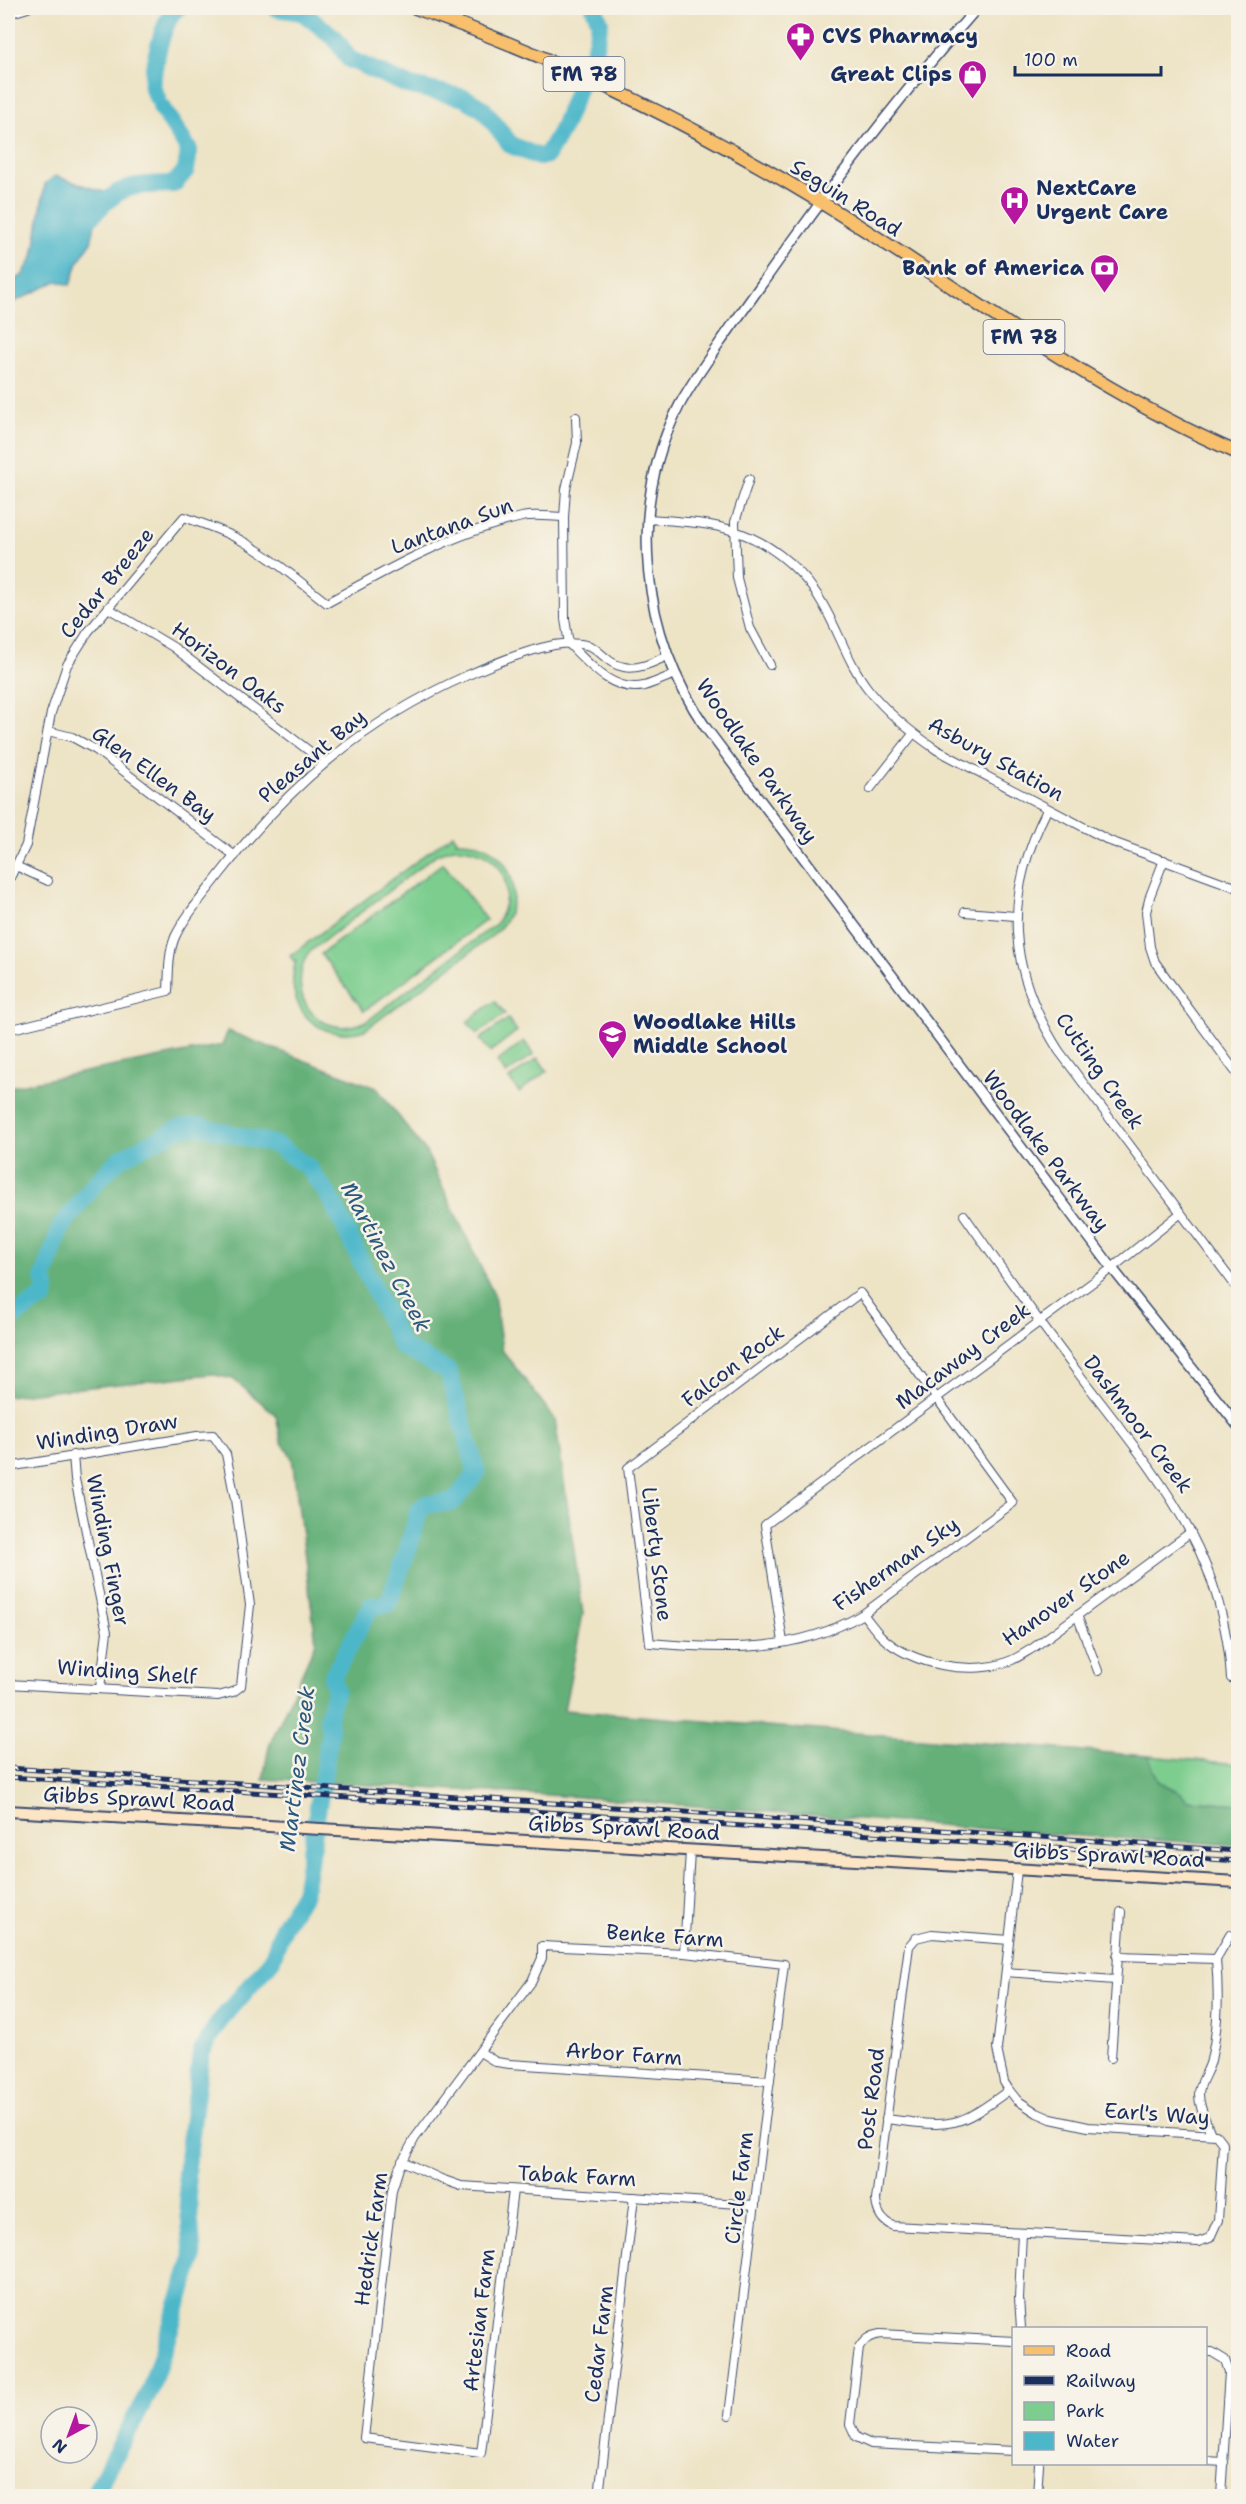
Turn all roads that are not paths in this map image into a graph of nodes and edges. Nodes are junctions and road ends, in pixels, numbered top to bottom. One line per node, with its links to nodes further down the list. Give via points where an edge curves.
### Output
1 (28, 8): 4 (street)
2 (416, 8): 5 (main road, Seguin Road / FM 78, via 483,31 579,72 687,125)
3 (977, 8): 5 (street, Woodlake Parkway)
4 (8, 14)
5 (820, 202): 7 (main road, Seguin Road / FM 78, via 1091,379); 10 (street, Woodlake Parkway, via 692,382 666,437)
6 (576, 417): 9 (street, via 577,444)
7 (1239, 453)
8 (749, 479): 11 (street, via 737,511)
9 (564, 517): 12 (street, Lantana Sun, via 524,517 436,546); 14 (street)
10 (648, 519): 11 (street, Asbury Station); 15 (street, Woodlake Parkway, via 651,595)
11 (735, 531): 17 (street, via 742,603); 21 (street, Asbury Station, via 771,548 795,567 817,594 868,689)
12 (327, 603): 13 (street, Cedar Breeze, via 244,542 184,517)
13 (108, 608): 20 (street, Cedar Breeze, via 76,647 67,665); 22 (street, Horizon Oaks, via 173,647)
14 (568, 644): 16 (street, Pleasant Bay, via 592,647); 19 (street); 22 (street, Pleasant Bay, via 541,648 494,664 438,689 382,720)
15 (667, 656): 16 (street, via 642,667 623,668); 18 (street, Woodlake Parkway)
16 (615, 664): 19 (street)
17 (770, 665)
18 (675, 674): 19 (street, via 633,687); 37 (street, Woodlake Parkway, via 706,729)
19 (607, 679)
20 (48, 731): 25 (street, Glen Ellen Bay, via 72,737 96,750); 27 (street, Cedar Breeze, via 29,835)
21 (913, 734): 23 (street); 24 (street, Asbury Station)
22 (326, 763): 25 (street, Pleasant Bay, via 291,792)
23 (870, 789)
24 (1047, 810): 26 (street, Asbury Station, via 1110,841); 32 (street, Cutting Creek, via 1026,858)
25 (235, 856): 33 (street, Pleasant Bay, via 175,938 168,991)
26 (1164, 860): 30 (street, Asbury Station); 34 (street, via 1146,912 1155,962)
27 (16, 866): 28 (street); 29 (street, Cedar Breeze)
28 (48, 881)
29 (8, 882)
30 (1239, 888)
31 (965, 912): 32 (street)
32 (1015, 916): 35 (street, Cutting Creek, via 1023,975 1044,1027)
33 (8, 1030)
34 (1239, 1075)
35 (1181, 1213): 37 (street, Macaway Creek); 38 (street, Cutting Creek)
36 (963, 1215): 39 (street, Dashmoor Creek)
37 (1112, 1268): 39 (street, Macaway Creek); 41 (street, Woodlake Parkway)
38 (1239, 1289)
39 (1039, 1321): 40 (street, Macaway Creek); 45 (street, Dashmoor Creek, via 1166,1489)
40 (936, 1399): 44 (street, Falcon Rock, via 860,1293); 46 (street, Fisherman Sky, via 1013,1503); 48 (street, Macaway Creek, via 765,1525)
41 (1239, 1426)
42 (73, 1455): 43 (street, Winding Draw); 53 (street, Winding Draw, via 213,1435 226,1454 250,1605); 54 (street, Winding Finger, via 107,1632)
43 (8, 1467)
44 (628, 1468): 49 (street, Liberty Stone)
45 (1191, 1532): 47 (street, Hanover Stone); 51 (street, Dashmoor Creek, via 1214,1583 1227,1633)
46 (863, 1614): 47 (street, Hanover Stone, via 900,1651 923,1661 951,1666 987,1666 1011,1660); 48 (street, Fisherman Sky, via 846,1624)
47 (1077, 1615): 50 (street)
48 (783, 1642): 49 (street, Fisherman Sky, via 732,1649)
49 (650, 1644)
50 (1098, 1671)
51 (1231, 1678)
52 (8, 1684): 54 (street, Winding Shelf)
53 (242, 1686): 54 (street, Winding Shelf, via 218,1696)
54 (100, 1688)
55 (8, 1811): 56 (main road, Gibbs Sprawl Road)
56 (690, 1851): 57 (main road, Gibbs Sprawl Road); 63 (street)
57 (1017, 1870): 58 (main road, Gibbs Sprawl Road); 61 (street)
58 (1239, 1882)
59 (1120, 1912): 64 (street)
60 (1230, 1935): 65 (street)
61 (1009, 1940): 67 (street); 73 (street, Post Road, via 932,1934 911,1942)
62 (542, 1946): 63 (street, Benke Farm); 69 (street, Hedrick Farm, via 542,1958 532,1981)
63 (684, 1953): 66 (street, Benke Farm)
64 (1117, 1956): 65 (street); 68 (street)
65 (1216, 1959): 74 (street, via 1219,1997 1214,2043 1199,2092)
66 (784, 1964): 71 (street, Circle Farm)
67 (1006, 1972): 68 (street); 72 (street, via 997,2049)
68 (1114, 1980): 70 (street)
69 (480, 2052): 71 (street, Arbor Farm, via 496,2062 510,2064); 75 (street, Hedrick Farm)
70 (1111, 2058)
71 (770, 2081): 78 (street, Circle Farm)
72 (1009, 2090): 73 (street, via 959,2123 937,2125); 74 (street, Earl's Way, via 1017,2100 1050,2119 1088,2127)
73 (886, 2119): 79 (street, Post Road, via 876,2200 887,2224)
74 (1211, 2134): 79 (street, Earl's Way, via 1223,2144 1219,2210 1216,2228 1204,2241)
75 (402, 2161): 76 (street, Tabak Farm, via 452,2184); 85 (street, Hedrick Farm, via 392,2190 364,2438)
76 (513, 2190): 77 (street, Tabak Farm); 85 (street, Artesian Farm)
77 (634, 2196): 78 (street, Tabak Farm); 89 (street, Cedar Farm)
78 (755, 2205): 83 (street, Circle Farm)
79 (1022, 2233): 80 (street)
80 (1021, 2327)
81 (1012, 2341): 84 (street, via 880,2334 867,2338 857,2356 850,2424 860,2441 871,2444)
82 (1207, 2352): 87 (street, via 1220,2356 1228,2364)
83 (729, 2415)
84 (1012, 2451)
85 (481, 2453)
86 (1207, 2461): 87 (street)
87 (1224, 2462): 91 (street)
88 (1039, 2465): 90 (street)
89 (599, 2496)
90 (1037, 2496)
91 (1221, 2496)

